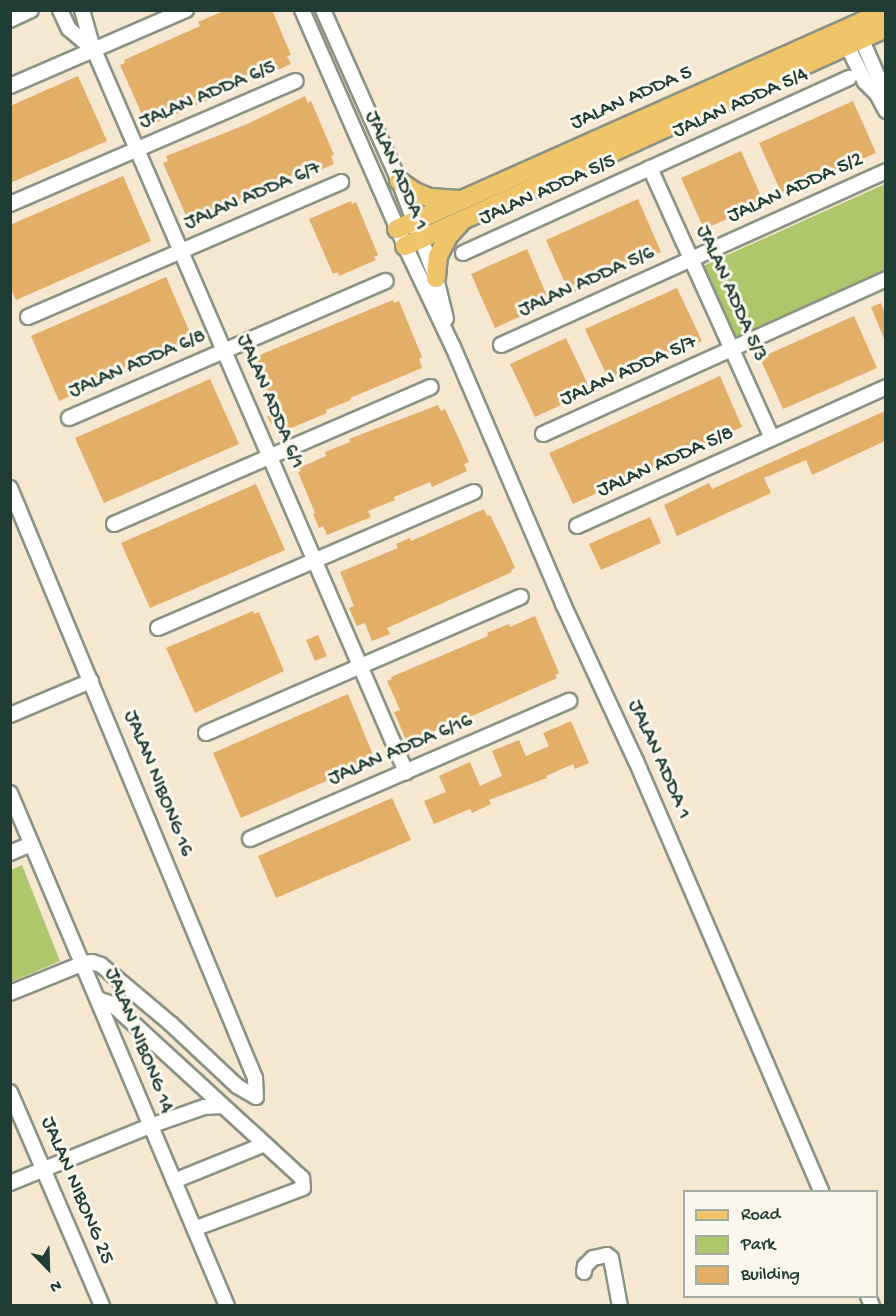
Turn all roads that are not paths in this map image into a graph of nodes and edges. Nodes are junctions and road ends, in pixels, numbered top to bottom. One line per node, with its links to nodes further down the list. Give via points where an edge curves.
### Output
1 (31, 10): 8 (street)
2 (60, 10): 11 (street, via 69,29)
3 (82, 10): 11 (street, JALAN ADDA 6/1)
4 (186, 10): 11 (street)
5 (302, 10): 25 (street, JALAN ADDA 1)
6 (323, 10): 19 (street, JALAN ADDA 1)
7 (885, 11): 10 (main road, JALAN ADDA 5)
8 (10, 20)
9 (885, 28): 10 (main road, JALAN ADDA 5)
10 (851, 35): 15 (street, via 878,77 878,94); 21 (main road, JALAN ADDA 5); 23 (main road, JALAN ADDA 5)
11 (93, 50): 14 (street); 16 (street, JALAN ADDA 6/1)
12 (849, 78): 17 (street, JALAN ADDA 5/4)
13 (296, 81): 16 (street, JALAN ADDA 6/5)
14 (10, 86)
15 (885, 111)
16 (137, 150): 22 (street, JALAN ADDA 6/5); 27 (street, JALAN ADDA 6/1)
17 (650, 168): 28 (street, JALAN ADDA 5/5); 29 (street, JALAN ADDA 5/3)
18 (885, 171): 29 (street, JALAN ADDA 5/2)
19 (399, 181): 21 (main road, via 430,198); 24 (street, JALAN ADDA 1)
20 (341, 182): 27 (street, JALAN ADDA 6/7)
21 (461, 199): 24 (main road, JALAN ADDA 5)
22 (10, 204)
23 (463, 220): 26 (main road, JALAN ADDA 5); 30 (main road, via 448,236 438,256)
24 (414, 222): 25 (main road, JALAN ADDA 5); 26 (street, JALAN ADDA 1)
25 (397, 229): 26 (street, JALAN ADDA 1)
26 (413, 243): 30 (street, JALAN ADDA 1); 35 (street, JALAN ADDA 1)
27 (181, 251): 33 (street, JALAN ADDA 6/7); 37 (street, JALAN ADDA 6/1)
28 (463, 253)
29 (691, 259): 34 (street, JALAN ADDA 5/6); 36 (street, JALAN ADDA 5/3)
30 (436, 278): 35 (street, JALAN ADDA 1)
31 (885, 279): 36 (street)
32 (386, 281): 37 (street, JALAN ADDA 6/8)
33 (28, 317)
34 (501, 345)
35 (453, 347): 71 (street, JALAN ADDA 1)
36 (732, 349): 41 (street, JALAN ADDA 5/7); 42 (street, JALAN ADDA 5/3)
37 (224, 351): 40 (street, JALAN ADDA 6/8); 43 (street, JALAN ADDA 6/1)
38 (430, 387): 43 (street)
39 (885, 387): 42 (street, JALAN ADDA 5/8)
40 (69, 418)
41 (543, 434)
42 (772, 438): 47 (street, JALAN ADDA 5/8)
43 (269, 456): 46 (street); 48 (street, JALAN ADDA 6/1)
44 (10, 488): 52 (street, JALAN NIBONG 16)
45 (474, 492): 48 (street)
46 (114, 524)
47 (577, 526)
48 (315, 561): 50 (street); 51 (street, JALAN ADDA 6/1)
49 (521, 597): 51 (street)
50 (158, 628)
51 (360, 666): 55 (street); 56 (street, JALAN ADDA 6/1)
52 (91, 681): 54 (street); 61 (street, JALAN NIBONG 16, via 255,1078 256,1097 237,1086 102,965)
53 (569, 701): 56 (street, JALAN ADDA 6/16)
54 (10, 715)
55 (206, 733)
56 (406, 772): 58 (street, JALAN ADDA 6/16)
57 (10, 793): 59 (street, JALAN NIBONG 14)
58 (250, 839)
59 (32, 844): 60 (street); 61 (street, JALAN NIBONG 14)
60 (10, 853)
61 (84, 963): 62 (street); 63 (street, JALAN NIBONG 14)
62 (10, 993)
63 (98, 999): 65 (street, via 112,1004); 66 (street, JALAN NIBONG 14)
64 (10, 1092): 68 (street, JALAN NIBONG 25)
65 (222, 1106): 66 (street, via 204,1107); 67 (street)
66 (150, 1126): 68 (street); 69 (street, JALAN NIBONG 14)
67 (265, 1144): 69 (street); 72 (street, via 302,1178 303,1188)
68 (44, 1169): 70 (street); 74 (street, JALAN NIBONG 25)
69 (174, 1181): 72 (street, JALAN NIBONG 14)
70 (10, 1183)
71 (822, 1190)
72 (194, 1229): 75 (street, JALAN NIBONG 14)
73 (584, 1272): 76 (street, via 593,1257 607,1255)
74 (102, 1305)
75 (227, 1305)
76 (620, 1305)

